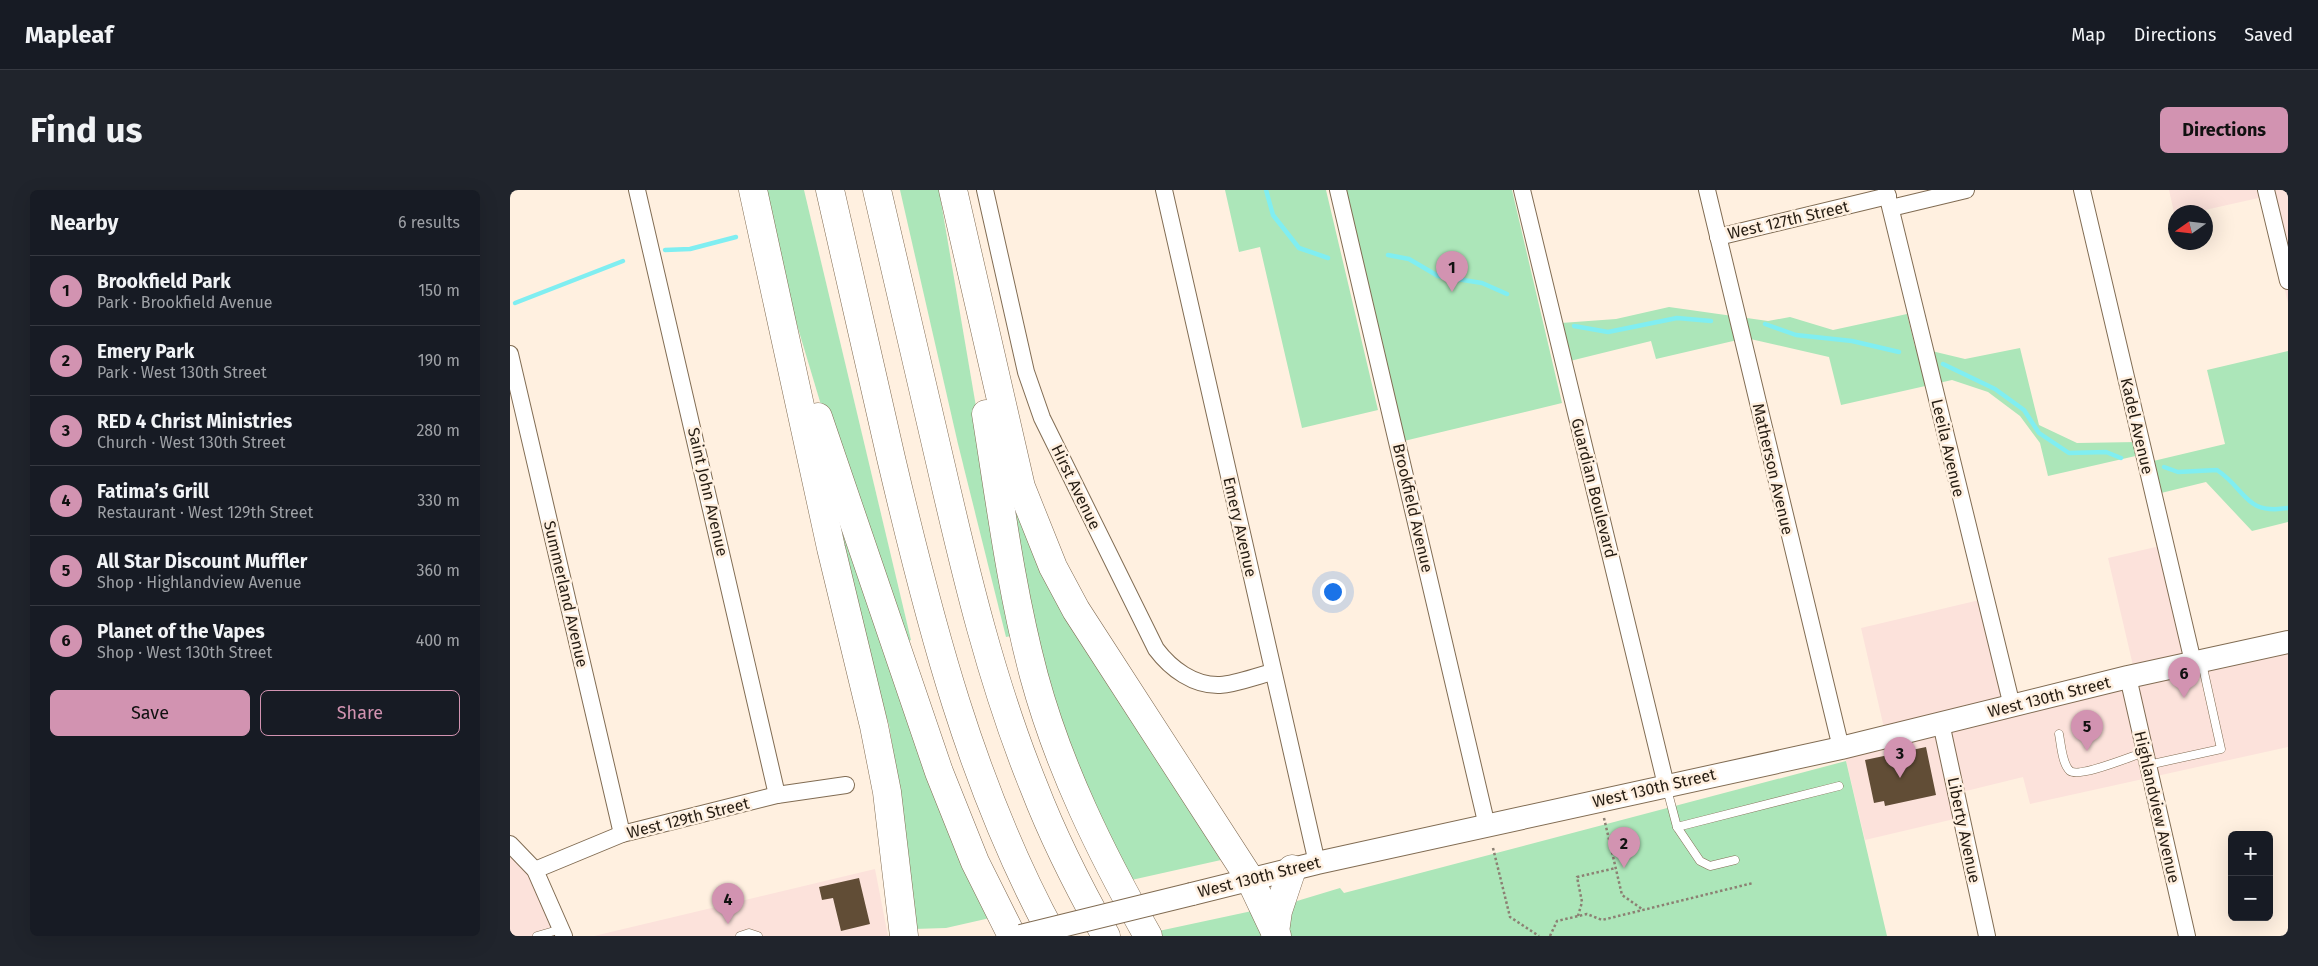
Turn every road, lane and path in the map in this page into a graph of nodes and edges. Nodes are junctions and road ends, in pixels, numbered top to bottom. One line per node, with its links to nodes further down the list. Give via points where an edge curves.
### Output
1 (637, 190): 32 (street, Saint John Avenue)
2 (753, 190): 18 (highway)
3 (830, 190): 55 (highway, via 912,548 953,699 1001,833)
4 (877, 190): 56 (highway, via 956,534 1000,693 1050,827)
5 (947, 190): 57 (highway, via 1015,587 1034,676 1064,767 1117,881)
6 (953, 190): 43 (highway, via 1013,458 1046,551 1076,610)
7 (984, 190): 22 (street, Hirst Avenue, via 1033,396 1156,649 1166,663 1184,676 1201,682 1220,685)
8 (1164, 190): 22 (street, Emery Avenue)
9 (1338, 190): 34 (street, Brookfield Avenue)
10 (1522, 190): 30 (street, Guardian Boulevard)
11 (1707, 190): 16 (street, Matherson Avenue)
12 (1966, 190): 15 (street, West 127th Street)
13 (2082, 190): 21 (street, Kadel Avenue)
14 (2266, 190): 17 (street)
15 (1888, 198): 16 (street, West 127th Street); 24 (street, Leeila Avenue)
16 (1718, 237): 27 (street, Matherson Avenue)
17 (2288, 281)
18 (780, 309): 52 (highway, via 829,538 876,734 887,792); 53 (highway, via 938,772 975,862)
19 (510, 354): 36 (street, Summerland Avenue)
20 (2288, 642): 21 (main road, West 130th Street)
21 (2197, 661): 23 (main road, West 130th Street); 28 (lane, via 2221,749)
22 (1273, 672): 40 (street, Emery Avenue)
23 (2128, 677): 24 (main road, West 130th Street); 28 (street, Highlandview Avenue)
24 (2012, 706): 25 (main road, West 130th Street)
25 (1941, 723): 27 (main road, West 130th Street); 60 (street, Liberty Avenue)
26 (2058, 734): 28 (lane, via 2065,764 2074,772)
27 (1841, 748): 30 (main road, West 130th Street)
28 (2147, 759): 61 (street, Highlandview Avenue)
29 (846, 785): 32 (street, West 129th Street)
30 (1666, 785): 34 (main road, West 130th Street); 35 (lane)
31 (1839, 786): 35 (lane)
32 (777, 795): 36 (street, West 129th Street)
33 (1604, 818): 41 (path)
34 (1487, 826): 40 (main road, West 130th Street)
35 (1677, 827): 39 (lane, via 1700,861 1710,866)
36 (622, 834): 42 (street, West 129th Street)
37 (510, 844): 42 (street)
38 (1494, 848): 58 (path, via 1510,917)
39 (1735, 860)
40 (1304, 866): 43 (main road, West 130th Street); 48 (highway, via 1278,912)
41 (1616, 868): 45 (path, via 1622,895); 46 (path, via 1577,876 1582,902)
42 (535, 870): 47 (street)
43 (1250, 880): 48 (highway); 54 (main road, West 130th Street, bridge)
44 (1753, 883): 45 (path)
45 (1642, 909): 46 (path, via 1602,920 1587,914)
46 (1578, 916): 59 (path, via 1557,921)
47 (562, 933): 49 (lane)
48 (1276, 934)
49 (537, 936)
50 (740, 936): 51 (lane, via 749,933)
51 (758, 936)
52 (904, 936)
53 (1012, 936)
54 (1021, 936)
55 (1052, 936)
56 (1106, 936)
57 (1148, 936)
58 (1539, 936)
59 (1550, 936)
60 (1987, 936)
61 (2186, 936)

